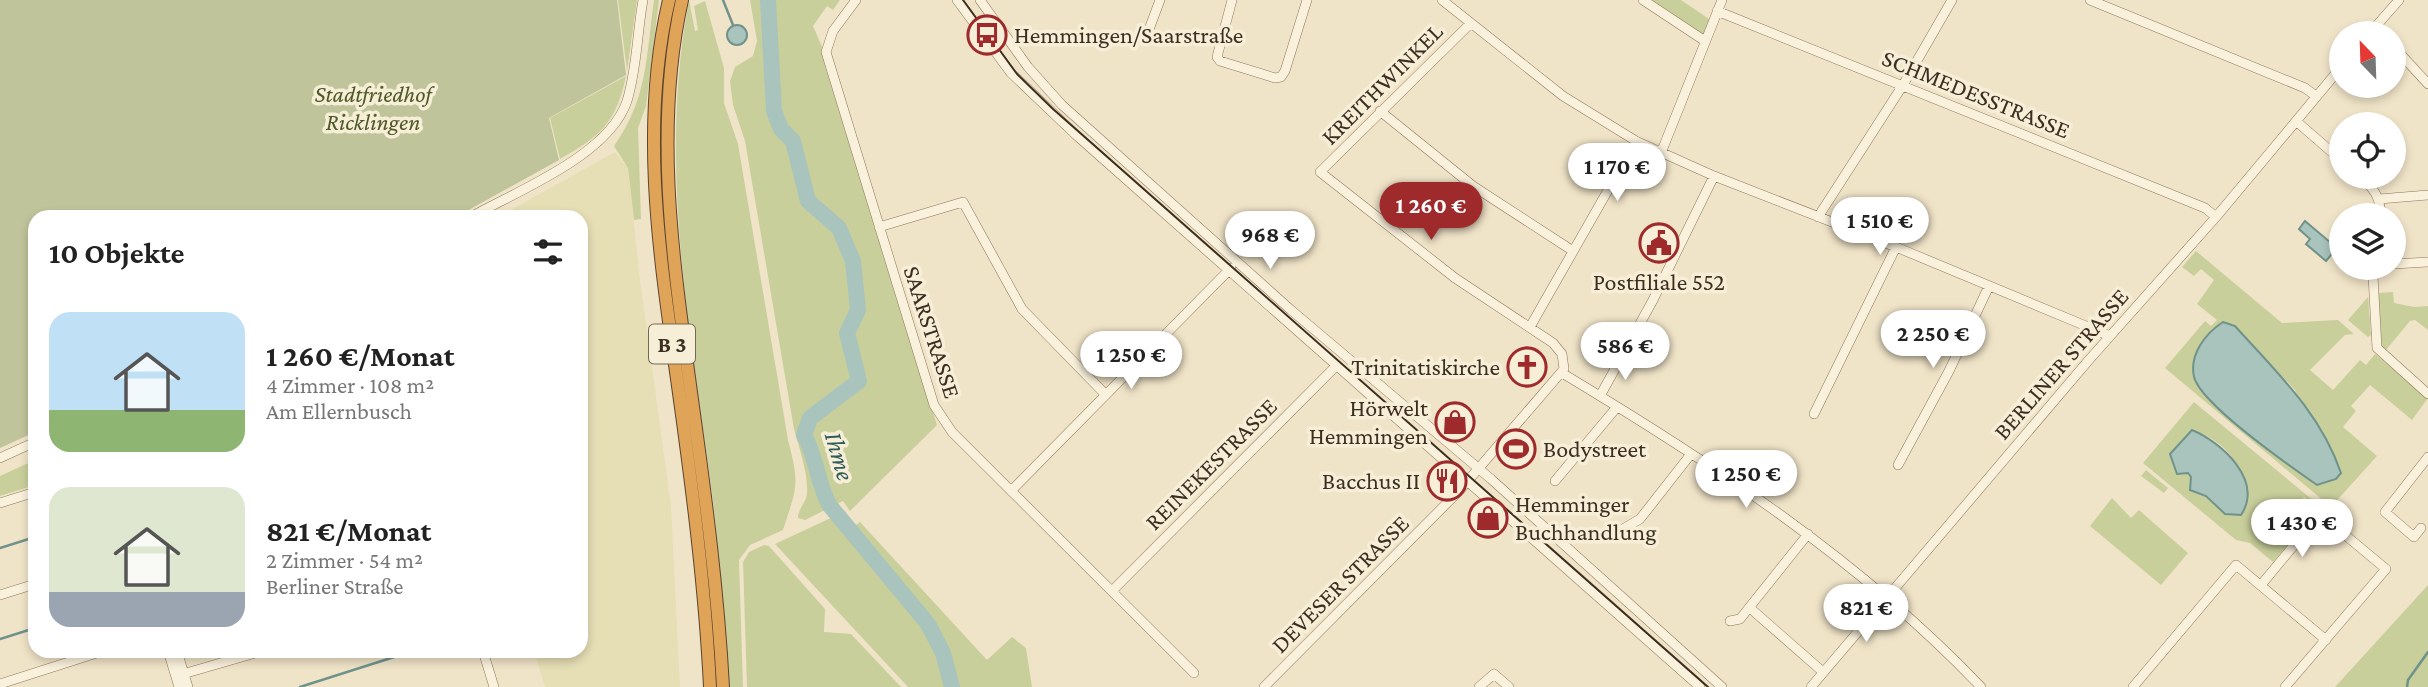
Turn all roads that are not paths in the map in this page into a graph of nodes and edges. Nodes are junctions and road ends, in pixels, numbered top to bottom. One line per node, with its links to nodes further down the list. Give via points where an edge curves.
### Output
1 (643, 0): 36 (street, via 632,83 614,127 593,149)
2 (669, 0): 90 (highway, B 3, via 659,60 654,171 695,515)
3 (682, 0): 91 (highway, B 3, via 668,116 671,228 706,501)
4 (856, 0): 39 (street, SAARSTRASSE, via 833,30 826,52)
5 (957, 0): 45 (street, via 1011,73)
6 (979, 0): 42 (street, via 1062,105)
7 (1160, 0): 19 (street)
8 (1232, 0): 9 (street, via 1217,57 1275,78 1285,71)
9 (1307, 0)
10 (1442, 0): 18 (street)
11 (1643, 0): 20 (street)
12 (1722, 0): 16 (street)
13 (1952, 0): 24 (street)
14 (2090, 0): 25 (street)
15 (2399, 0): 17 (street)
16 (1717, 11): 20 (street); 24 (street, SCHMEDESSTRASSE)
17 (2382, 21)
18 (1471, 23): 26 (street, KREITHWINKEL); 28 (street, via 1563,96)
19 (1148, 32)
20 (1705, 41): 30 (street)
21 (2406, 60): 23 (street)
22 (2329, 81): 25 (street, BERLINER STRASSE)
23 (2428, 84)
24 (1903, 85): 37 (street); 38 (street, SCHMEDESSTRASSE, via 2205,208)
25 (2316, 96): 27 (street, BERLINER STRASSE)
26 (1380, 111): 41 (street, via 1473,186); 48 (street, KREITHWINKEL, via 1320,172 1455,278)
27 (2296, 121): 29 (street); 38 (street, BERLINER STRASSE)
28 (1636, 141): 30 (street); 41 (street)
29 (2329, 150)
30 (1661, 153): 31 (street)
31 (1714, 176): 37 (street); 54 (street)
32 (2374, 189): 34 (street)
33 (2428, 195): 34 (street)
34 (2379, 200): 35 (street)
35 (2379, 203)
36 (484, 210)
37 (1818, 217): 40 (street)
38 (2216, 217): 49 (street, BERLINER STRASSE)
39 (879, 227): 53 (street, via 963,202 1022,309); 64 (street, SAARSTRASSE, via 934,405 951,432)
40 (1896, 247): 47 (street); 56 (street)
41 (1573, 251): 48 (street)
42 (1237, 261): 45 (street); 62 (street)
43 (2428, 262): 44 (street)
44 (2406, 263)
45 (1229, 270): 50 (street); 53 (street)
46 (2373, 280): 52 (street, via 2377,348)
47 (1989, 286): 49 (street); 61 (street, via 1950,371)
48 (1530, 327): 51 (street, via 1562,354)
49 (2110, 336): 74 (street, BERLINER STRASSE)
50 (1336, 366): 62 (street); 72 (street, REINEKESTRASSE)
51 (1562, 373): 54 (street); 62 (street, DEVESER STRASSE)
52 (2428, 394)
53 (1106, 395): 64 (street)
54 (1600, 396): 55 (street)
55 (1617, 407): 58 (street); 63 (street)
56 (1814, 415)
57 (28, 445): 59 (street)
58 (1691, 454): 68 (street, via 1640,519); 69 (street)
59 (0, 458)
60 (2426, 462): 67 (street, via 2385,512 2413,537)
61 (1898, 465)
62 (1472, 476): 92 (street, DEVESER STRASSE); 95 (street); 96 (street)
63 (1555, 481)
64 (1011, 491): 72 (street, SAARSTRASSE)
65 (28, 494): 66 (street)
66 (0, 503)
67 (2421, 528)
68 (1623, 530)
69 (1808, 534): 74 (street); 75 (street)
70 (2261, 585): 77 (street); 77 (street, via 2320,514 2386,569); 99 (street, via 2236,565)
71 (28, 586): 73 (street)
72 (1113, 590): 84 (street, SAARSTRASSE)
73 (0, 595)
74 (1887, 597): 83 (street, BERLINER STRASSE); 98 (street)
75 (1750, 607): 76 (street, via 1741,619); 83 (street)
76 (1730, 621)
77 (2326, 640): 100 (street)
78 (81, 658): 86 (street)
79 (172, 658): 85 (street)
80 (178, 658): 85 (street)
81 (238, 658): 85 (street)
82 (484, 658): 89 (street)
83 (1823, 672): 97 (street, BERLINER STRASSE)
84 (1194, 673)
85 (180, 675): 87 (street); 88 (street)
86 (0, 684)
87 (179, 687)
88 (188, 687)
89 (494, 687)
90 (710, 687)
91 (723, 687)
92 (1264, 687)
93 (1479, 687): 94 (street, via 1494,674)
94 (1509, 687)
95 (1700, 687)
96 (1723, 687)
97 (1811, 687)
98 (1981, 687)
99 (2133, 687)
100 (2285, 687)

